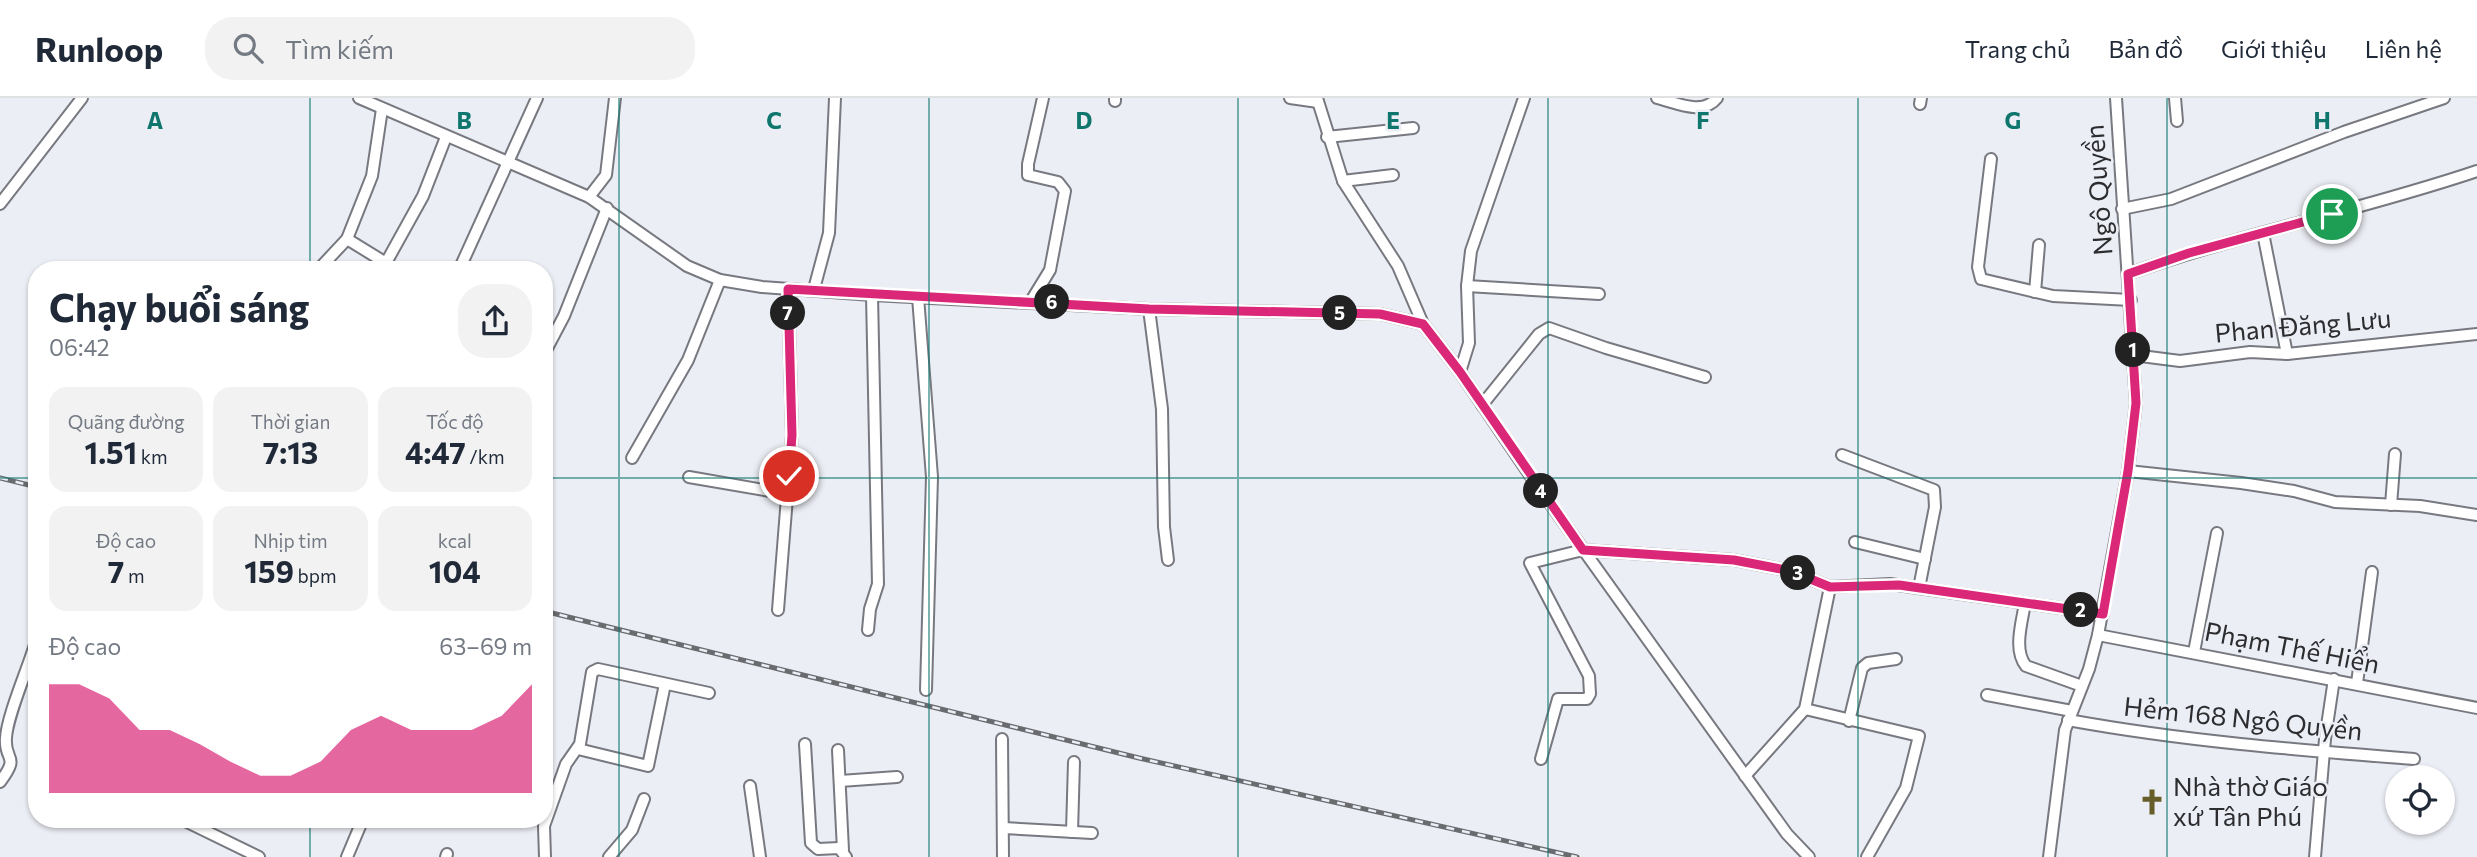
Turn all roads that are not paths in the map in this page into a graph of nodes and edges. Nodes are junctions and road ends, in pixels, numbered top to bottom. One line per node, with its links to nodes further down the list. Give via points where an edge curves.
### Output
1 (82, 98): 26 (street)
2 (359, 98): 15 (street)
3 (537, 98): 21 (street)
4 (615, 98): 25 (street, via 606,175)
5 (835, 98): 40 (street, via 829,233)
6 (1043, 98): 46 (street, via 1028,175 1062,184 1065,191 1050,270)
7 (1290, 98): 14 (street)
8 (1524, 98): 38 (street, via 1476,234)
9 (1657, 98): 10 (street, via 1701,108)
10 (1717, 98)
11 (2116, 98): 28 (street, Ngô Quyền)
12 (2175, 98): 16 (street)
13 (2444, 98): 28 (street, via 2171,199)
14 (1318, 100): 19 (street)
15 (382, 109): 18 (street); 30 (street, via 372,176)
16 (2177, 121)
17 (1413, 128): 19 (street)
18 (446, 137): 21 (street); 34 (street, via 423,196)
19 (1327, 137): 24 (street)
20 (1991, 159): 41 (street, via 1979,275 1985,282)
21 (509, 163): 25 (street); 35 (street)
22 (2477, 171): 29 (street)
23 (1393, 175): 24 (street)
24 (1343, 181): 48 (street, via 1398,266)
25 (589, 197): 27 (street)
26 (0, 204)
27 (607, 208): 37 (street, via 687,266); 50 (street)
28 (2122, 209): 36 (street, Ngô Quyền)
29 (2263, 233): 36 (street); 51 (street)
30 (348, 239): 32 (street); 33 (street)
31 (2039, 246): 41 (street)
32 (327, 261)
33 (377, 261)
34 (387, 261)
35 (463, 261)
36 (2128, 274): 45 (street, Ngô Quyền)
37 (720, 281): 39 (street); 58 (street, via 688,360)
38 (1467, 286): 42 (street); 53 (street, via 1469,343)
39 (788, 289): 40 (street); 61 (street, via 792,435)
40 (814, 289): 43 (street)
41 (2035, 292): 45 (street)
42 (1599, 294)
43 (872, 295): 44 (street); 75 (street, via 878,584)
44 (918, 297): 46 (street); 84 (street, via 932,477)
45 (2132, 300): 52 (street, Ngô Quyền)
46 (1031, 301): 47 (street)
47 (1149, 309): 48 (street, via 1380,314); 68 (street, via 1161,409)
48 (1423, 324): 53 (street)
49 (2477, 334): 51 (street, Phan Đăng Lưu)
50 (553, 337)
51 (2287, 354): 52 (street, Phan Đăng Lưu, via 2250,352 2180,361)
52 (2133, 355): 59 (street, Ngô Quyền, via 2136,403)
53 (1460, 372): 55 (street)
54 (1705, 377): 55 (street, via 1549,328 1538,334)
55 (1482, 405): 66 (street)
56 (2395, 454): 62 (street)
57 (1842, 455): 67 (street, via 1934,489)
58 (632, 458)
59 (2128, 471): 62 (street, via 2241,482 2335,502); 74 (street, Ngô Quyền)
60 (689, 477): 61 (street)
61 (788, 494): 73 (street)
62 (2391, 505): 63 (street)
63 (2477, 515)
64 (2217, 533): 77 (street)
65 (1855, 542): 67 (street)
66 (1583, 550): 70 (street, via 1734,560 1791,571); 96 (street, via 1530,563 1591,685 1587,699 1558,699); 99 (street)
67 (1925, 559): 71 (street)
68 (1168, 560)
69 (2372, 572): 81 (street)
70 (1830, 587): 71 (street, via 1890,584); 88 (street)
71 (1919, 588): 72 (street)
72 (2025, 603): 74 (street); 83 (street, via 2022,662)
73 (778, 610)
74 (2103, 614): 76 (street, Ngô Quyền)
75 (868, 630)
76 (2098, 635): 77 (street, Phạm Thế Hiển); 83 (street, Ngô Quyền)
77 (2194, 652): 80 (street, Phạm Thế Hiển)
78 (1896, 659): 90 (street, via 1862,668)
79 (28, 665): 102 (street, via 7,729 6,747 12,764)
80 (2334, 679): 81 (street, Phạm Thế Hiển); 95 (street)
81 (2357, 683): 87 (street, Phạm Thế Hiển)
82 (666, 684): 85 (street); 93 (street, via 594,670); 93 (street, via 648,766)
83 (2082, 685): 89 (street, Ngô Quyền)
84 (926, 690)
85 (709, 693)
86 (1987, 695): 89 (street, Hẻm 168 Ngô Quyền)
87 (2477, 708)
88 (1805, 709): 90 (street); 99 (street)
89 (2070, 716): 95 (street, Hẻm 168 Ngô Quyền, via 2167,737); 121 (street, Ngô Quyền, via 2060,757)
90 (1849, 721): 120 (street, via 1919,736 1906,788)
91 (1002, 739): 109 (street)
92 (805, 744): 112 (street, via 811,843 818,849)
93 (578, 749): 105 (street, via 566,764)
94 (838, 750): 101 (street)
95 (2324, 754): 97 (street, Hẻm 168 Ngô Quyền); 122 (street)
96 (1541, 758)
97 (2414, 759)
98 (1074, 762): 110 (street)
99 (1745, 776): 119 (street)
100 (897, 778): 101 (street)
101 (840, 781): 112 (street)
102 (0, 782)
103 (750, 786): 117 (street)
104 (644, 799): 116 (street, via 632,830)
105 (553, 800)
106 (199, 828): 113 (street)
107 (359, 828): 114 (street)
108 (545, 828): 115 (street)
109 (1003, 828): 110 (street); 118 (street)
110 (1072, 832): 111 (street)
111 (1092, 834)
112 (845, 854)
113 (259, 857)
114 (347, 857)
115 (545, 857)
116 (609, 857)
117 (760, 857)
118 (1003, 857)
119 (1809, 857)
120 (1867, 857)
121 (2049, 857)
122 (2315, 857)

